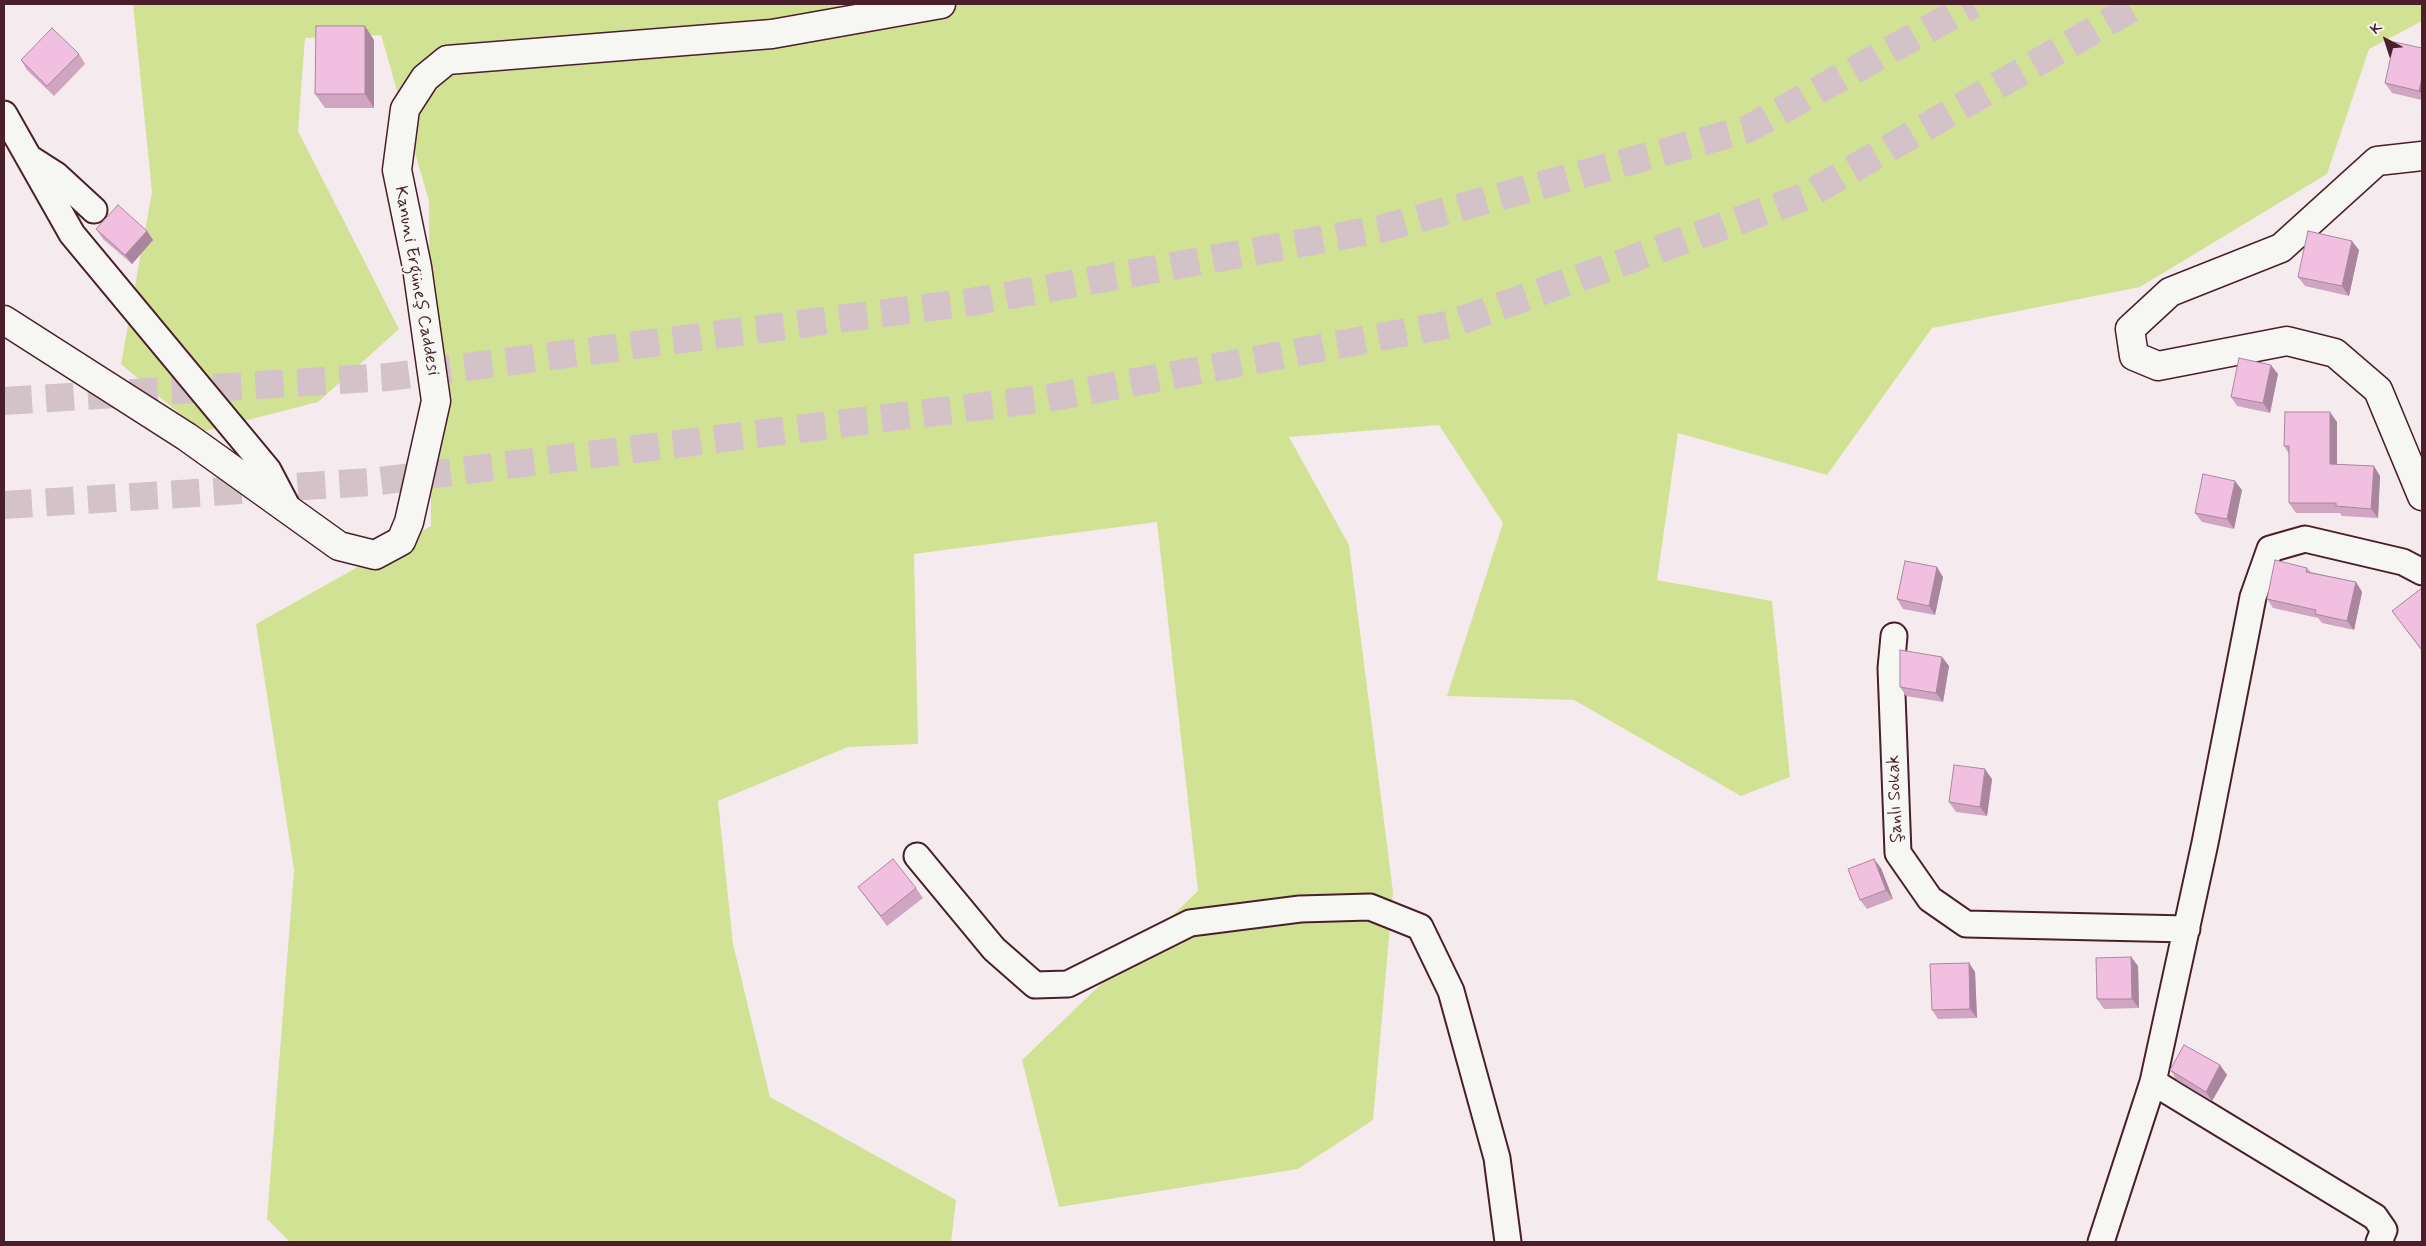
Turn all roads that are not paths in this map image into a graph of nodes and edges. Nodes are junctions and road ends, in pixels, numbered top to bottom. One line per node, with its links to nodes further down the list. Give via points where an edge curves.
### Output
1 (941, 4): 9 (street, Kanuni Ergüneş Caddesi, via 772,34 447,60 425,78 405,109 397,170 416,267 436,401 409,522 401,541 375,555 339,546)
2 (4, 114): 5 (street)
3 (4, 147): 5 (street)
4 (2422, 156): 8 (street, via 2377,161 2281,248 2170,292 2130,329 2134,356 2158,366 2287,340 2335,353 2378,390)
5 (29, 157): 6 (street, via 56,175); 9 (street, via 72,234 268,470)
6 (94, 210)
7 (4, 320): 9 (street, Kanuni Ergüneş Caddesi, via 187,437)
8 (2422, 496)
9 (289, 510)
10 (2422, 572): 13 (street, via 2403,562 2305,539 2270,549 2253,597)
11 (1894, 636): 13 (street, Şanlı Sokak, via 1892,668 1898,853 1930,899 1966,924)
12 (917, 856): 15 (street, via 994,949 1035,985 1068,984 1190,922 1300,909 1370,906 1420,927 1451,991 1497,1158)
13 (2187, 929): 14 (street)
14 (2153, 1082): 16 (street); 17 (street, via 2375,1217 2384,1230)
15 (1508, 1242)
16 (2102, 1242)
17 (2379, 1242)

